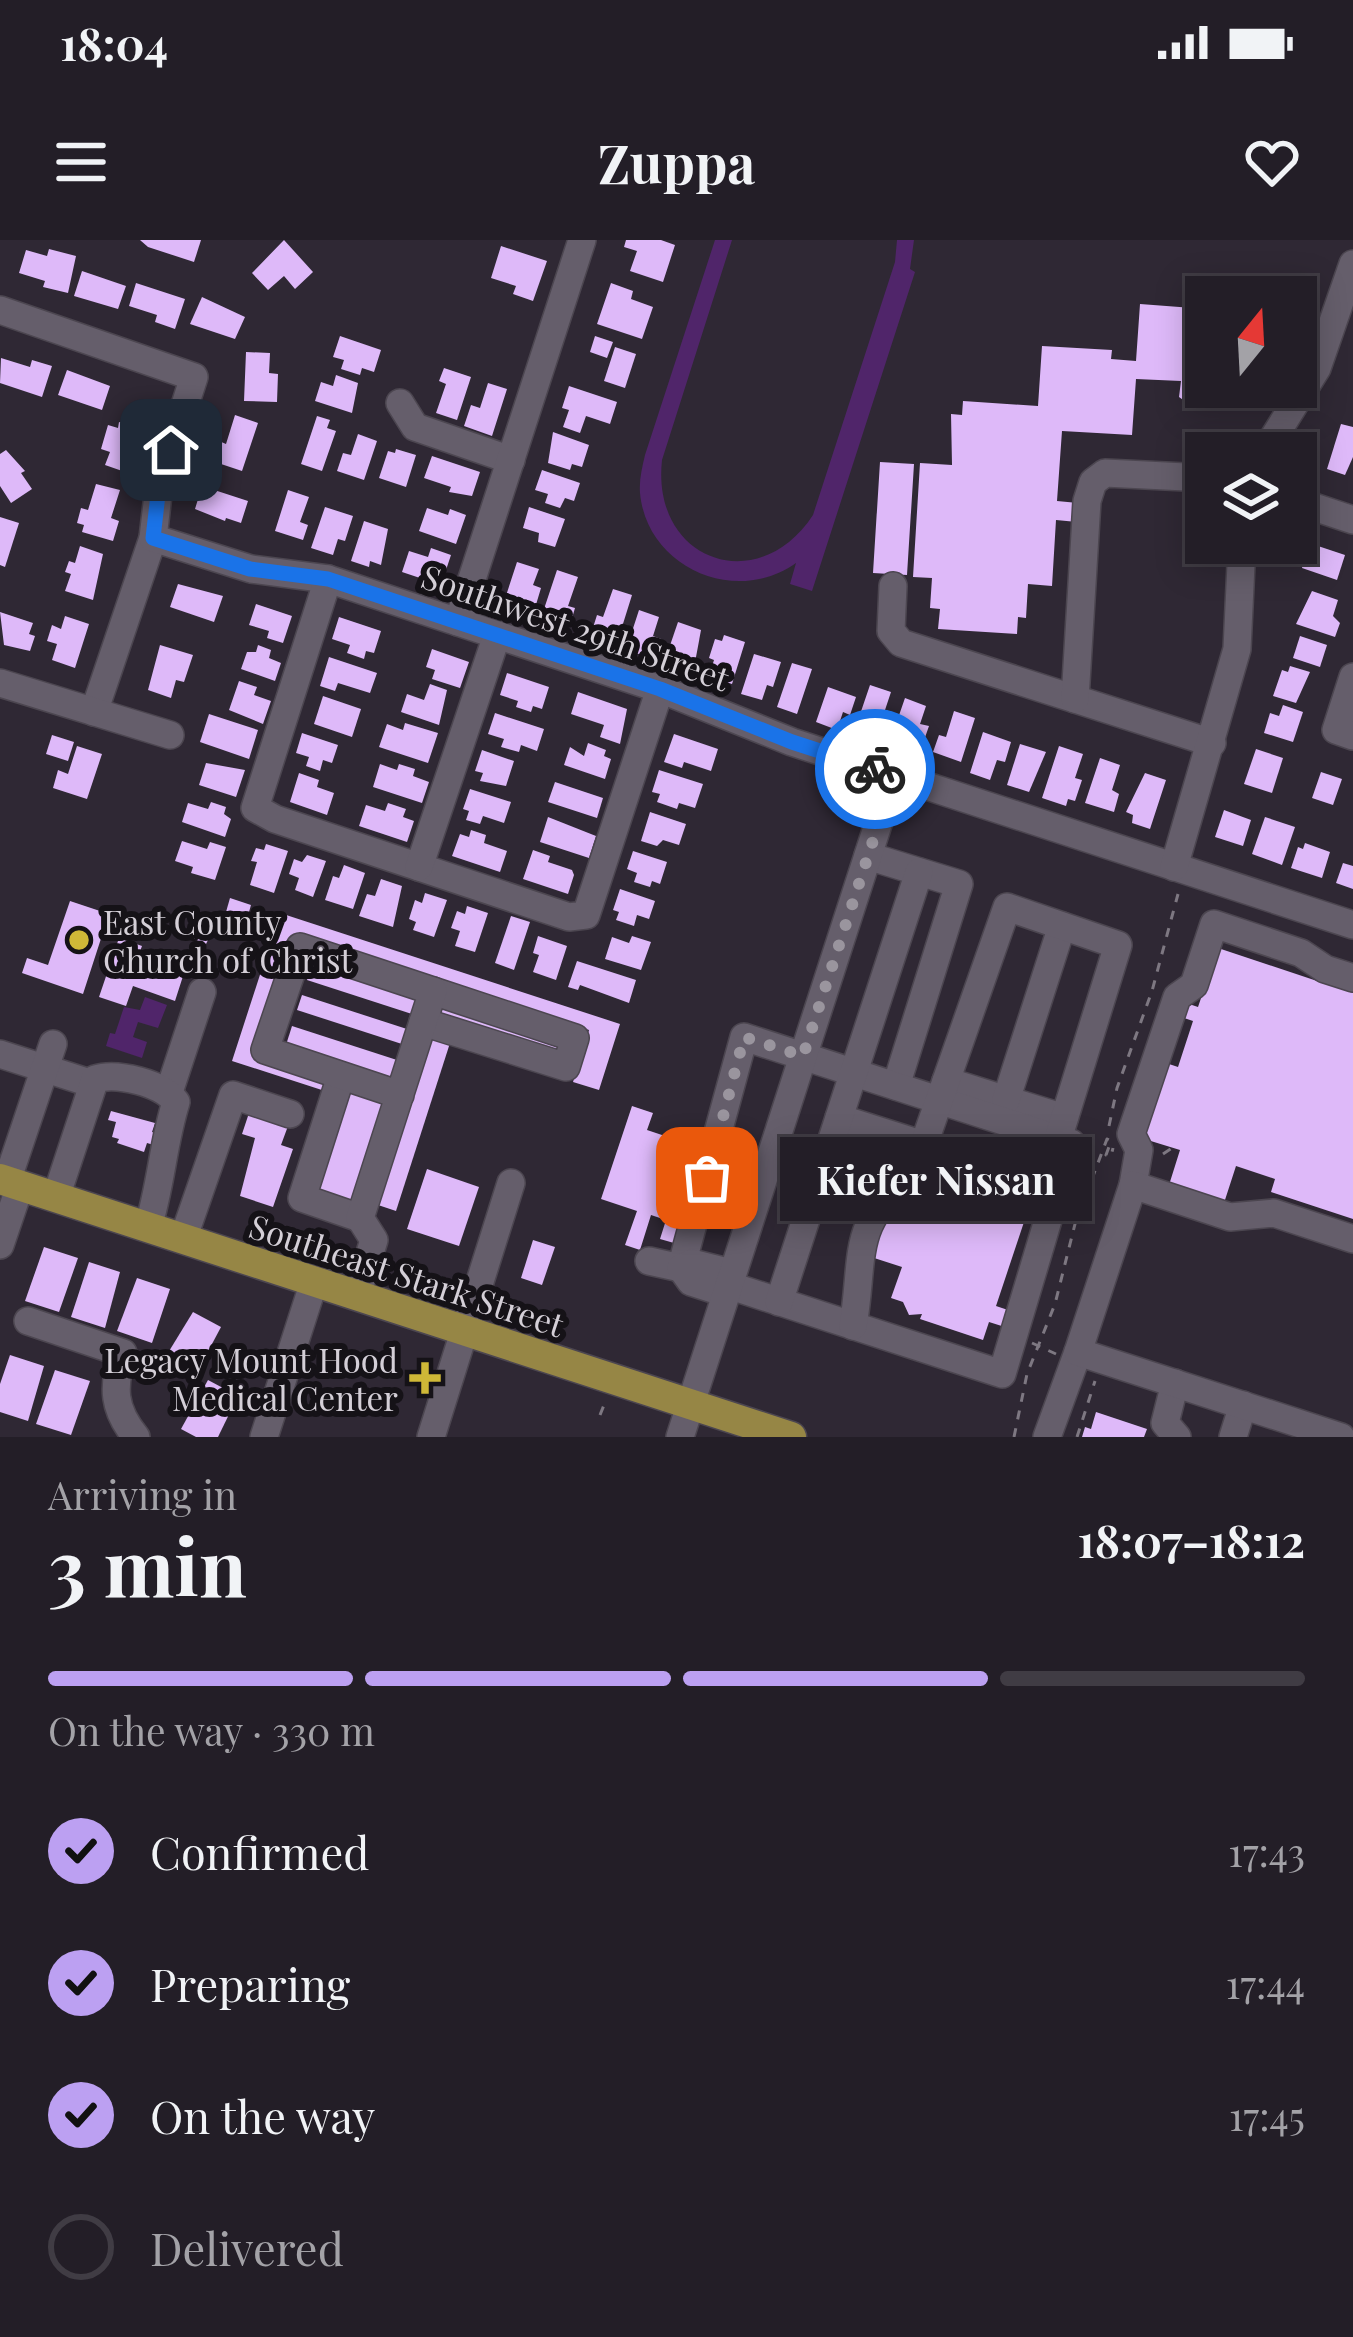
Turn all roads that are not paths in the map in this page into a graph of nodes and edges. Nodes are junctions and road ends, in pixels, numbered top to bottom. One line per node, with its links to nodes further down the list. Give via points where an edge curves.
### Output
1 (582, 240): 6 (street)
2 (1353, 264): 5 (street, via 1318,368)
3 (0, 310): 10 (street, via 194,377 159,486)
4 (400, 403): 6 (street, via 415,427)
5 (1277, 432)
6 (511, 460): 14 (street)
7 (1185, 477): 19 (street, via 1106,472 1093,482)
8 (1317, 508): 9 (street)
9 (1353, 520)
10 (153, 538): 12 (street, Southwest 29th Street, via 250,569); 20 (street)
11 (1241, 564): 23 (street, via 1237,649)
12 (328, 579): 14 (street, Southwest 29th Street); 26 (street, via 255,808)
13 (893, 586): 19 (street, via 891,631 901,644)
14 (458, 622): 15 (street, Southwest 29th Street)
15 (496, 635): 18 (street, Southwest 29th Street); 26 (street)
16 (1353, 677): 21 (street)
17 (0, 683): 20 (street)
18 (660, 689): 24 (street, Southwest 29th Street); 26 (street, via 586,915 569,917)
19 (1075, 699): 23 (street)
20 (94, 712): 22 (street)
21 (1344, 733)
22 (170, 735)
23 (1212, 743): 28 (street)
24 (894, 776): 25 (street); 28 (street, Southwest 29th Street)
25 (868, 856): 27 (street); 37 (street)
26 (419, 867)
27 (920, 872): 38 (street); 41 (street, via 959,884)
28 (1178, 876): 29 (street, Southwest 29th Street)
29 (1353, 925)
30 (1062, 926): 42 (street, via 1007,907); 45 (street); 48 (street, via 1118,945)
31 (1353, 978): 52 (street, via 1214,924 1194,986 1177,997 1131,1134 1139,1150)
32 (433, 991): 34 (street); 34 (street, via 575,1038 566,1067); 39 (street, via 300,947 266,1050)
33 (202, 992): 43 (street)
34 (423, 1022): 44 (street)
35 (0, 1054): 36 (street)
36 (49, 1056): 40 (street); 50 (street)
37 (803, 1056): 38 (street); 60 (street, via 744,1037); 62 (street)
38 (854, 1072): 41 (street); 47 (street)
39 (341, 1076): 44 (street); 54 (street, via 302,1198)
40 (93, 1084): 43 (street, via 110,1074); 53 (street)
41 (896, 1086): 42 (street)
42 (942, 1091): 45 (street); 48 (street); 49 (street)
43 (169, 1092): 55 (street, via 176,1102)
44 (400, 1095): 54 (street)
45 (1006, 1100): 48 (street)
46 (290, 1114): 56 (street, via 233,1095)
47 (839, 1118): 49 (street); 64 (street)
48 (1061, 1128): 66 (street, via 1070,1143 1003,1374)
49 (923, 1145): 66 (street, via 913,1175 871,1215)
50 (9, 1182): 53 (main road, Southeast Stark Street); 58 (street)
51 (511, 1183): 67 (street)
52 (1133, 1185): 57 (street, via 1230,1217 1274,1213); 68 (street)
53 (56, 1197): 55 (main road, Southeast Stark Street)
54 (360, 1218): 63 (street, via 374,1240)
55 (148, 1227): 56 (main road, Southeast Stark Street)
56 (183, 1239): 61 (main road, Southeast Stark Street)
57 (1353, 1239)
58 (0, 1246)
59 (649, 1261): 60 (street)
60 (681, 1268): 62 (street, via 692,1263)
61 (314, 1282): 63 (main road, Southeast Stark Street); 75 (street)
62 (728, 1284): 64 (street); 70 (street)
63 (357, 1295): 67 (main road, Southeast Stark Street)
64 (779, 1302): 66 (street)
65 (28, 1321): 74 (street, via 123,1353 114,1393)
66 (853, 1326)
67 (466, 1331): 70 (main road, Southeast Stark Street); 76 (street)
68 (1078, 1352): 69 (street); 79 (street)
69 (1175, 1383): 71 (street); 72 (street)
70 (689, 1404): 77 (street); 78 (main road, Southeast Stark Street)
71 (1243, 1405): 73 (street); 80 (street)
72 (1167, 1432)
73 (1322, 1434)
74 (136, 1437)
75 (264, 1437)
76 (431, 1437)
77 (680, 1437)
78 (791, 1437)
79 (1048, 1437)
80 (1233, 1437)

